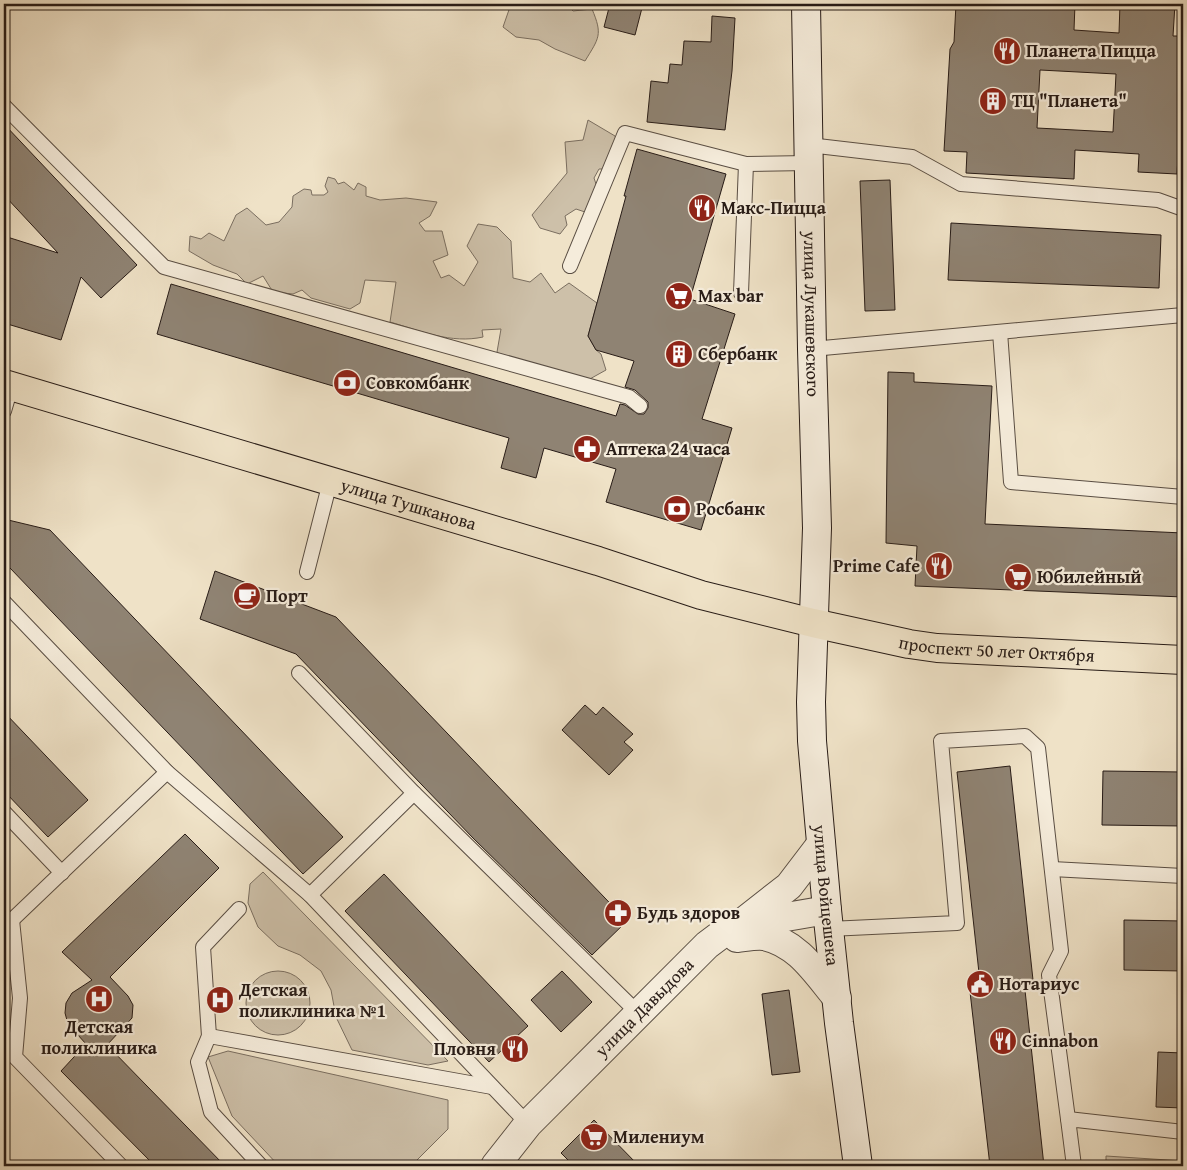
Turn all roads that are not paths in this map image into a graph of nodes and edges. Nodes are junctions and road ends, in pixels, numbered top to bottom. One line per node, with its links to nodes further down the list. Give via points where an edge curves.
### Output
1 (806, 4): 3 (main road, улица Лукашевского)
2 (4, 106): 12 (lane, via 164,267 629,396)
3 (809, 154): 4 (lane); 5 (lane, via 912,157 961,184 1158,200); 10 (main road, улица Лукашевского)
4 (746, 164): 6 (lane, via 625,133); 7 (lane)
5 (1183, 209)
6 (570, 266)
7 (741, 292)
8 (1183, 315): 9 (lane)
9 (1000, 332): 10 (lane); 14 (lane, via 1011,482)
10 (812, 349): 17 (main road, улица Лукашевского, via 817,528)
11 (6, 394): 13 (main road, улица Тушканова)
12 (640, 406)
13 (330, 482): 15 (lane); 17 (main road, улица Тушканова, via 598,561 701,595)
14 (1183, 497)
15 (307, 572)
16 (4, 602): 20 (lane)
17 (813, 623): 18 (main road, проспект 50 лет Октября, via 936,648); 23 (main road, улица Войцешека, via 812,742)
18 (1183, 660)
19 (300, 674): 21 (lane)
20 (167, 772): 25 (lane); 27 (lane)
21 (414, 793): 27 (lane); 34 (lane)
22 (4, 812): 25 (lane)
23 (821, 844): 30 (main road, улица Войцешека); 31 (main road, via 789,886)
24 (1052, 869): 26 (lane); 30 (lane, via 1038,748 1025,736 941,741 957,923); 37 (lane, via 1061,951 1049,975)
25 (62, 873): 29 (lane)
26 (1183, 876)
27 (310, 894): 36 (lane)
28 (238, 909): 35 (lane, via 203,948)
29 (8, 920): 40 (lane, via 20,998 15,1057)
30 (828, 920): 31 (main road, улица Давыдова); 33 (main road, улица Войцешека)
31 (739, 925): 32 (main road, улица Давыдова)
32 (707, 945): 33 (main road, via 723,938 762,936 783,941 799,953); 34 (main road, улица Давыдова)
33 (837, 998): 43 (main road, улица Войцешека)
34 (639, 1014): 38 (main road, улица Давыдова)
35 (210, 1036): 36 (lane); 41 (lane, via 198,1062 211,1112)
36 (492, 1087): 38 (lane)
37 (1068, 1119): 39 (lane); 44 (lane)
38 (528, 1124): 42 (main road, улица Давыдова)
39 (1183, 1132)
40 (121, 1166)
41 (261, 1166)
42 (495, 1166)
43 (858, 1166)
44 (1074, 1166)

